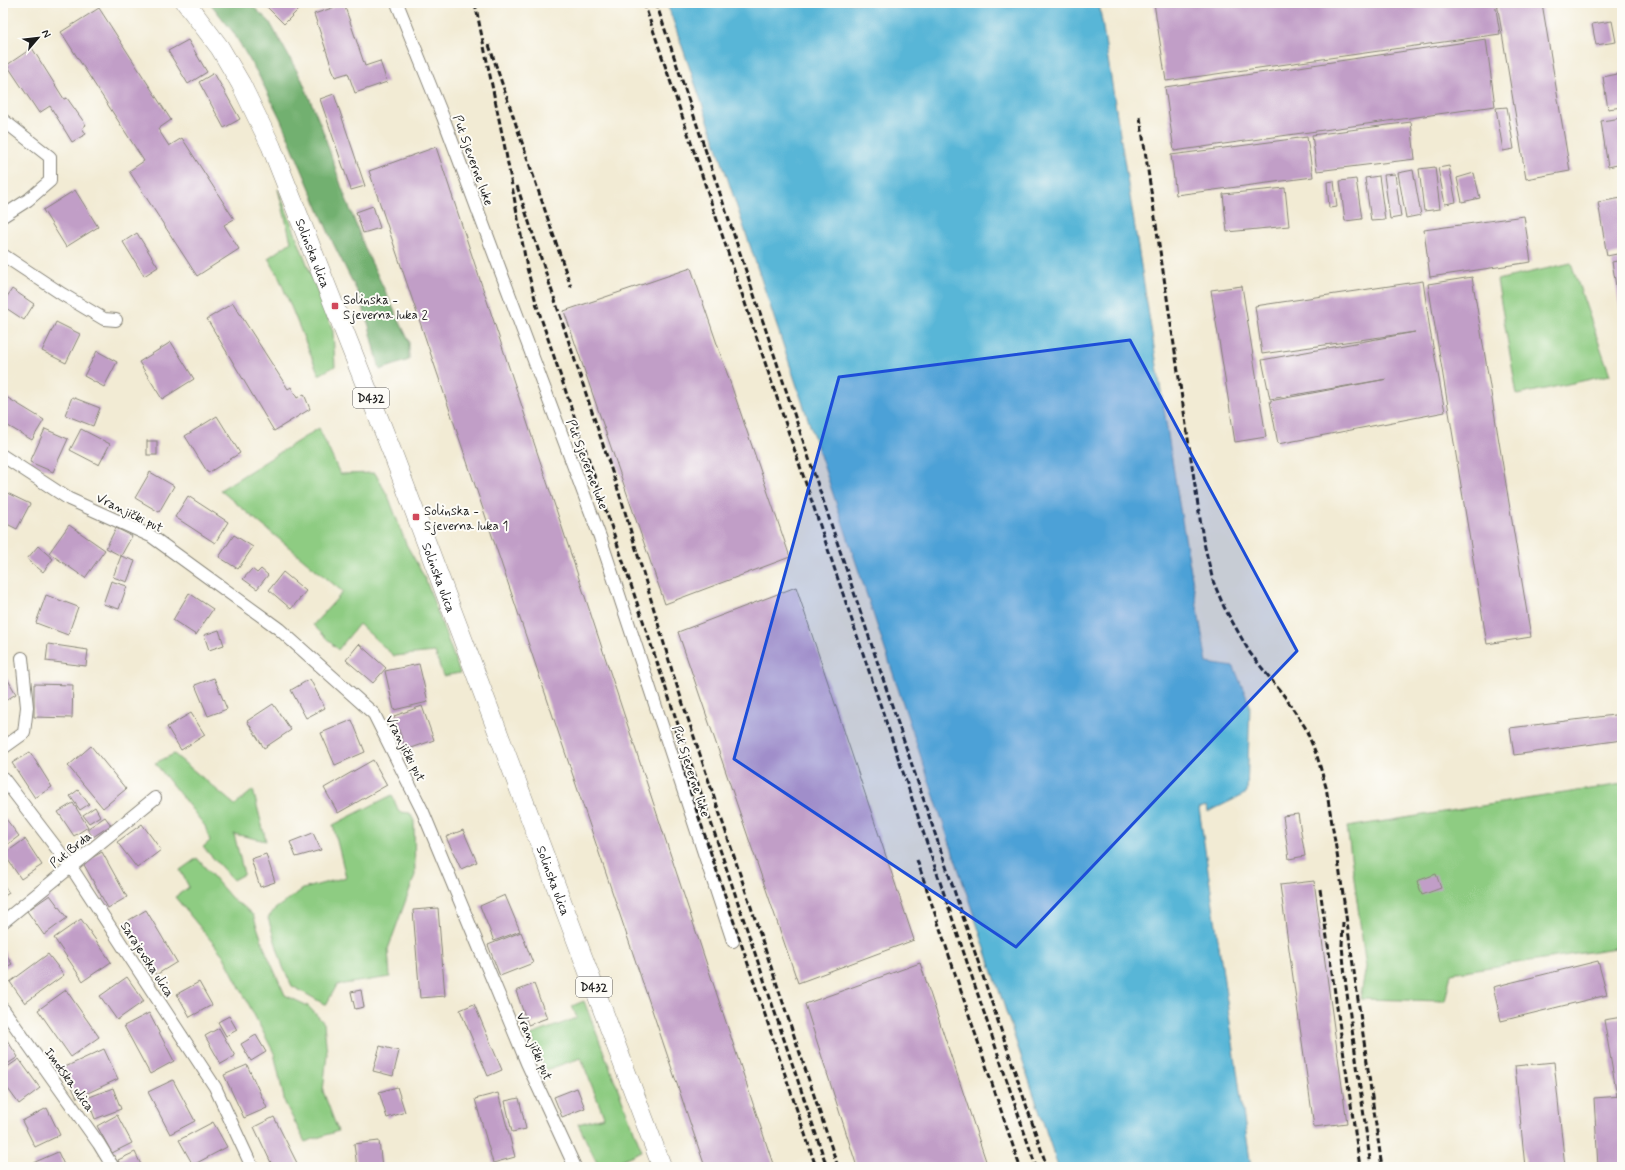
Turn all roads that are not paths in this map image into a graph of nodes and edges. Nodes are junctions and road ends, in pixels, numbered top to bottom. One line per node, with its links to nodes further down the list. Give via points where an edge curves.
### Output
1 (186, 3): 19 (main road, Solinska ulica / D432, via 220,48 241,84 271,146 394,457)
2 (397, 3): 14 (street, Put Sjeverne luke, via 443,117 600,537)
3 (3, 120): 4 (street, via 50,157 50,181 28,200)
4 (3, 216)
5 (3, 255): 6 (street, via 104,319)
6 (116, 320)
7 (3, 456): 18 (street, Vranjički put, via 69,499 151,536 280,629 374,714 423,812 527,1063)
8 (22, 658): 9 (street, via 27,707 24,733)
9 (3, 748)
10 (3, 778): 12 (street, Sarajevska ulica)
11 (155, 798): 12 (street, Put Brda)
12 (71, 867): 13 (street, Put Brda); 17 (street, Sarajevska ulica, via 215,1087)
13 (3, 922)
14 (733, 941)
15 (3, 1009): 16 (street, Imotska ulica)
16 (113, 1167)
17 (252, 1167)
18 (575, 1167)
19 (662, 1167)

